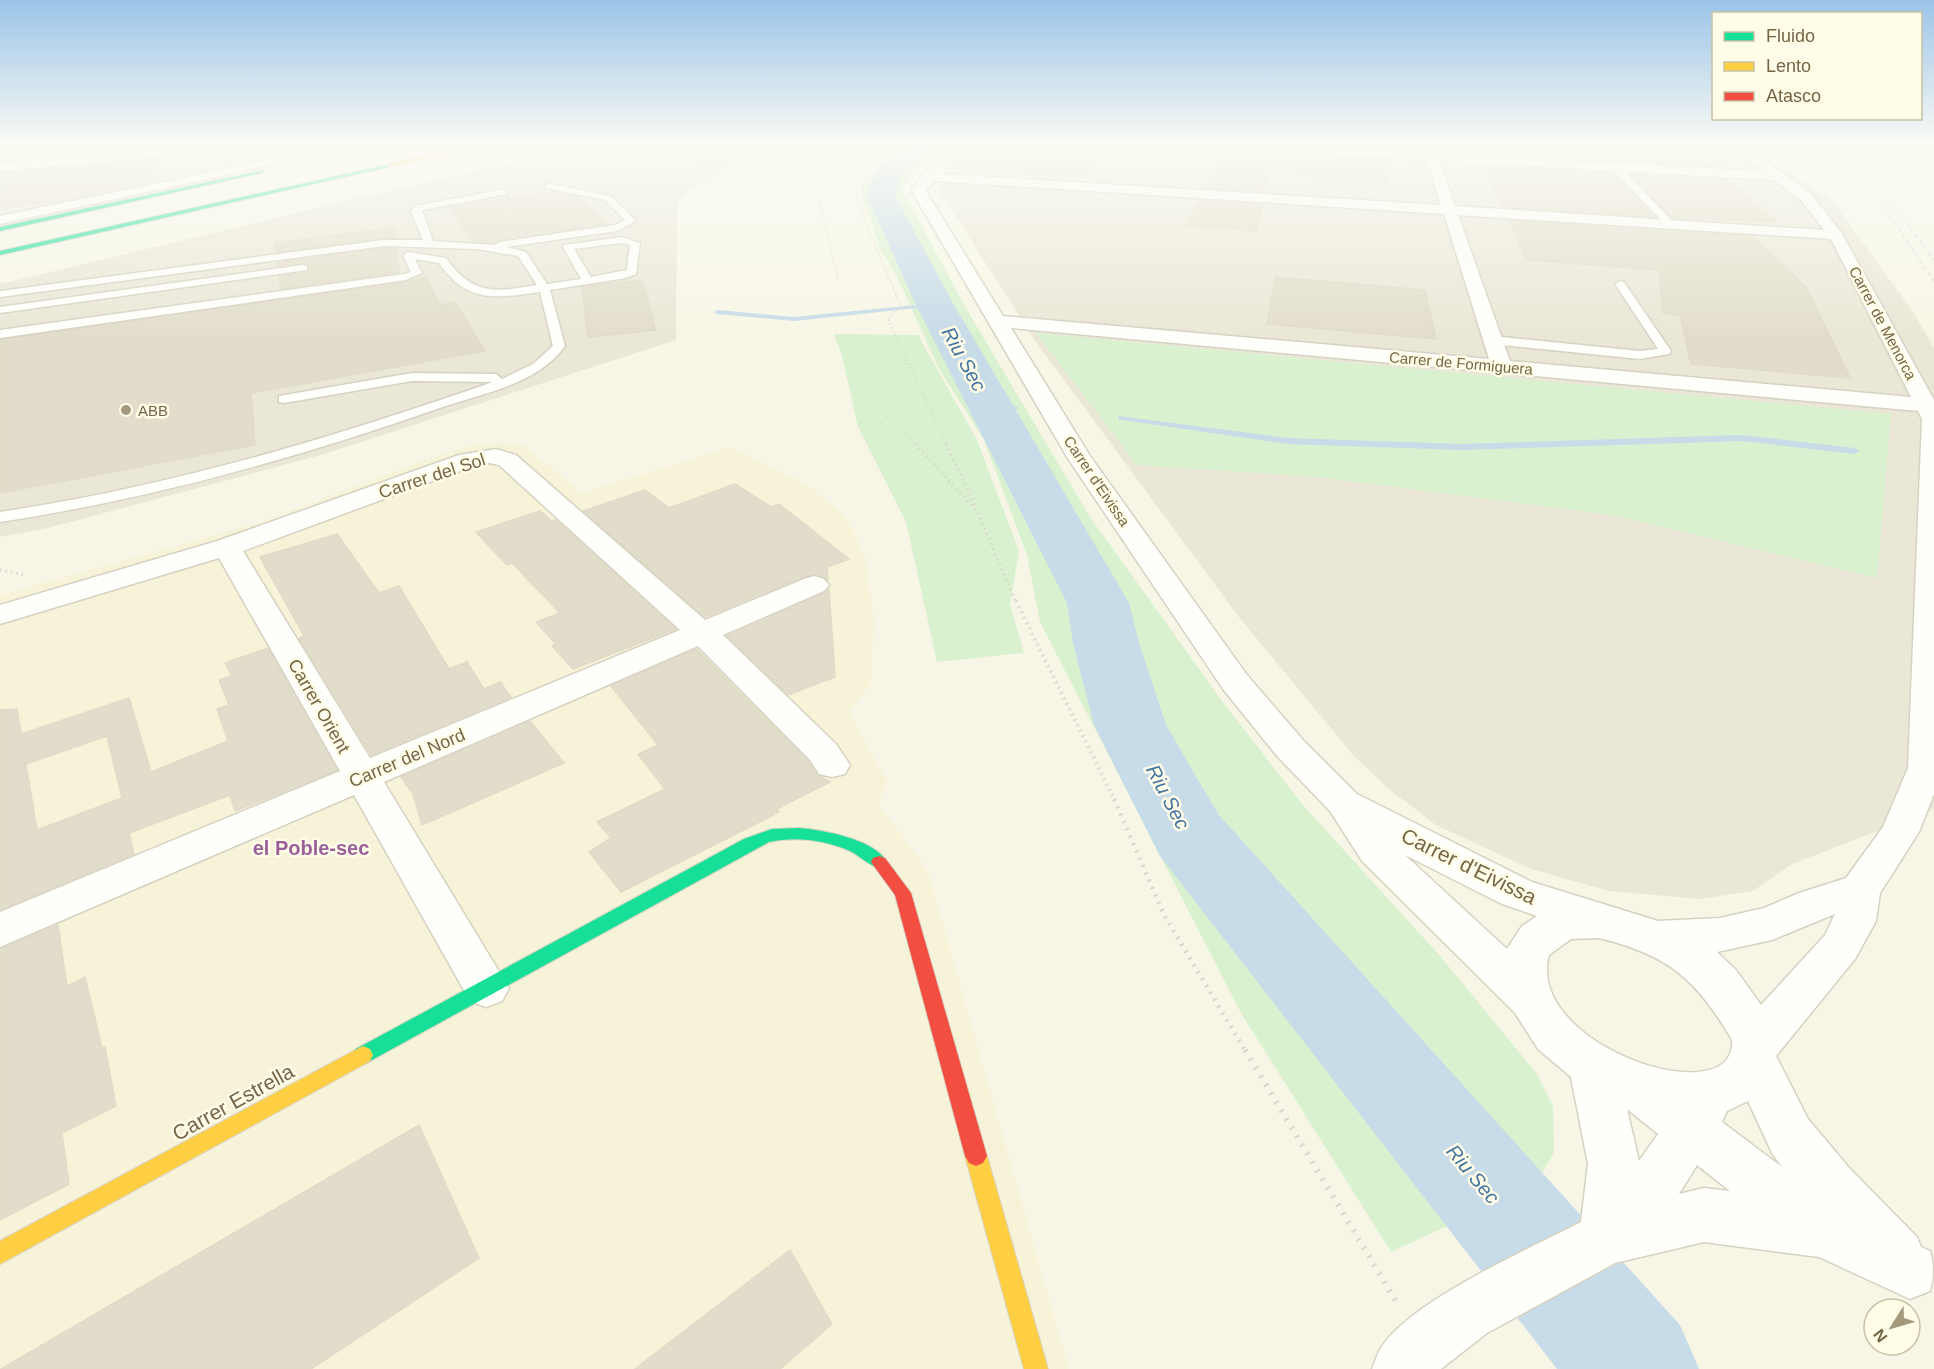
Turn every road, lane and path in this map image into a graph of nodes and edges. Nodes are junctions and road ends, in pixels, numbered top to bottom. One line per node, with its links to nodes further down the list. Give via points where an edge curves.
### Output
1 (53, 209): 14 (street)
2 (88, 209): 16 (main road)
3 (137, 209): 19 (main road)
4 (199, 209): 18 (main road)
5 (418, 209): 20 (lane, via 416,212)
6 (619, 209): 21 (lane, via 631,221 617,228)
7 (821, 209): 26 (path)
8 (860, 209): 40 (path, via 901,307 888,319)
9 (929, 209): 32 (street, Carrer d'Eivissa)
10 (1431, 209): 13 (street)
11 (1655, 209): 15 (lane)
12 (1815, 209): 17 (street, Carrer de Menorca)
13 (1449, 210): 15 (street); 34 (street)
14 (0, 220)
15 (1670, 224): 17 (street)
16 (0, 229)
17 (1836, 235): 38 (street, Carrer de Menorca)
18 (82, 236): 22 (main road); 24 (main road)
19 (0, 239)
20 (429, 244): 21 (lane); 30 (lane, via 376,244)
21 (482, 249): 29 (lane, via 522,254)
22 (0, 253)
23 (407, 258): 29 (lane, via 442,260 470,290 484,295); 31 (lane); 33 (lane, via 417,273 406,277)
24 (0, 259)
25 (319, 266): 31 (lane)
26 (838, 279)
27 (587, 280): 27 (lane, via 632,272 635,243 622,240 568,247); 29 (lane)
28 (1620, 284): 34 (lane, via 1665,351 1640,355)
29 (544, 287): 36 (lane, via 559,346 538,367)
30 (0, 294)
31 (0, 319)
32 (996, 321): 35 (street, Carrer de Formiguera); 48 (street, Carrer d'Eivissa, via 1079,457 1235,682 1290,748)
33 (0, 334)
34 (1492, 340): 35 (street)
35 (1501, 366): 38 (street, Carrer de Formiguera)
36 (511, 378): 37 (lane, via 412,377); 41 (lane, via 252,464 191,480)
37 (284, 399)
38 (1926, 405): 49 (street, Carrer de Menorca, via 1933,418 1926,768 1900,832)
39 (884, 414): 40 (path)
40 (977, 511): 61 (path, via 1029,632 1118,806 1164,915)
41 (0, 517)
42 (227, 547): 44 (street, Carrer del Sol); 45 (street, Carrer del Sol, via 468,460 499,456 512,461 517,471); 47 (street, Carrer Orient)
43 (814, 585): 45 (street, Carrer del Nord)
44 (0, 615)
45 (701, 632): 46 (street, Carrer del Sol); 47 (street, Carrer del Nord)
46 (832, 765)
47 (361, 777): 51 (street, Carrer del Nord); 53 (street, Carrer Orient)
48 (1343, 802): 50 (street, Carrer d'Eivissa, via 1517,893); 54 (street, Carrer d'Eivissa, via 1376,851)
49 (1860, 890): 52 (street, via 1730,933); 55 (street, Carrer de Menorca, via 1855,921 1840,947)
50 (1599, 921): 52 (street); 54 (street, via 1568,922 1544,931 1528,948 1523,972)
51 (0, 930)
52 (1659, 938): 55 (street, via 1720,981 1741,1008)
53 (486, 988): 60 (main road, Carrer Estrella); 62 (main road, Carrer Estrella, via 771,836 816,836 843,841 870,853 890,870 903,893)
54 (1530, 999): 56 (street, via 1551,1030)
55 (1754, 1049): 57 (street, via 1740,1079); 58 (street, via 1790,1136 1832,1189 1910,1270)
56 (1613, 1075): 57 (street); 59 (street, via 1614,1164)
57 (1701, 1111): 58 (street); 59 (street, via 1654,1186)
58 (1822, 1230): 59 (street, via 1704,1215)
59 (1598, 1242): 61 (street, via 1467,1312)
60 (0, 1253)
61 (1413, 1357)
62 (1036, 1369)

